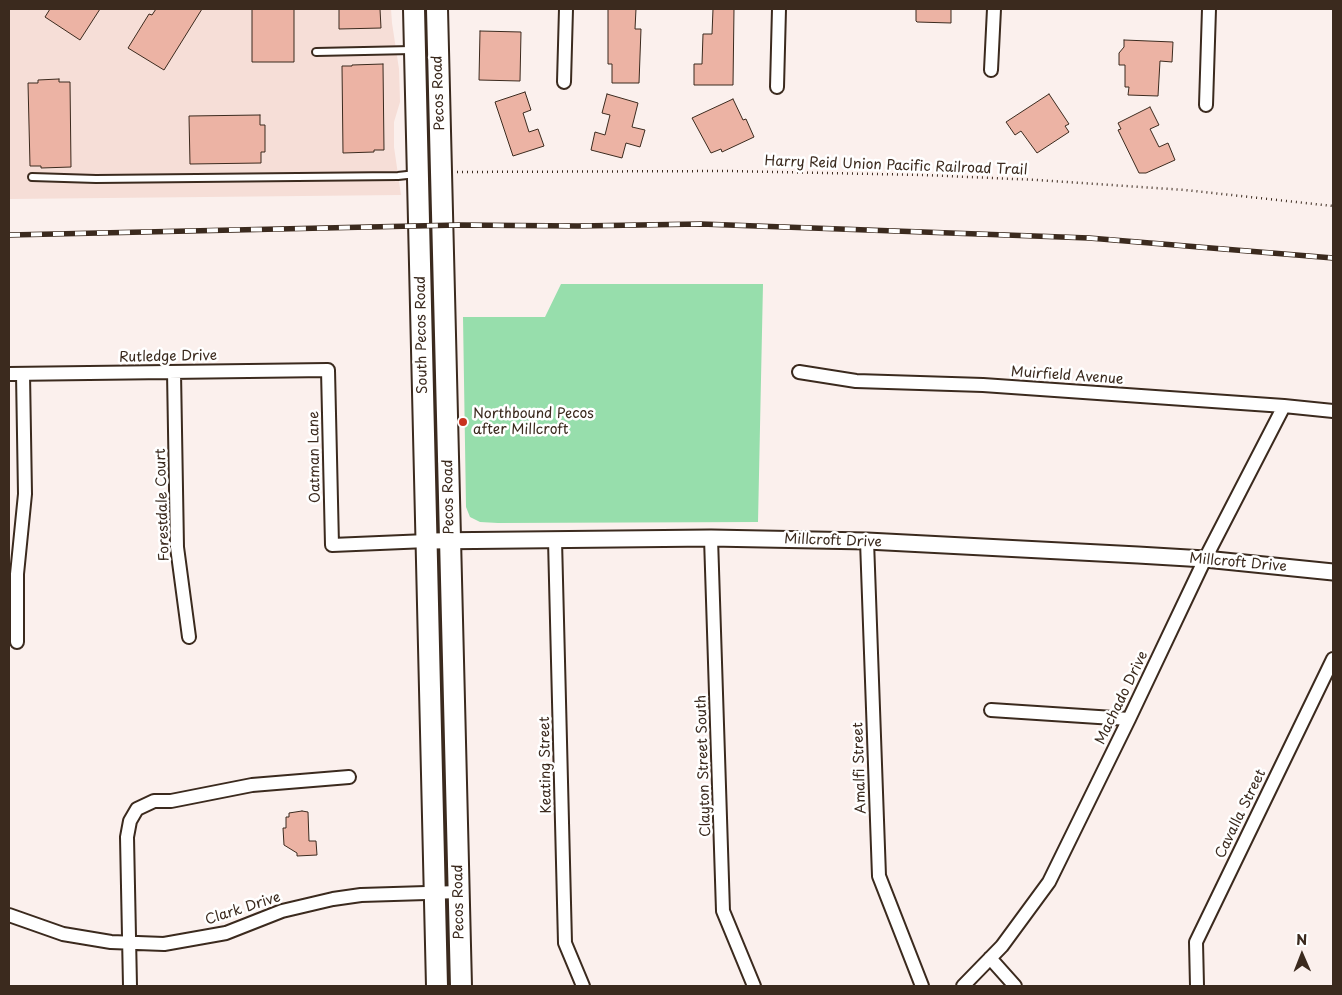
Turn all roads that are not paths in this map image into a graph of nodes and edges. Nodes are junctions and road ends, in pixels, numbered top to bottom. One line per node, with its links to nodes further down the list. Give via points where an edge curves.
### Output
1 (414, 9): 7 (main road, South Pecos Road)
2 (437, 9): 25 (main road, Pecos Road)
3 (566, 9): 10 (street)
4 (779, 9): 11 (street)
5 (994, 9): 9 (street)
6 (1209, 9): 12 (street)
7 (415, 49): 8 (lane); 13 (main road, South Pecos Road)
8 (316, 52)
9 (991, 70)
10 (564, 82)
11 (777, 88)
12 (1206, 105)
13 (418, 173): 14 (lane, via 398,176); 24 (main road, South Pecos Road)
14 (32, 178)
15 (328, 370): 16 (street, Rutledge Drive); 27 (street, Oatman Lane)
16 (174, 372): 19 (street, Rutledge Drive); 30 (street, Forestdale Court, via 177,547)
17 (800, 372): 20 (street, Muirfield Avenue, via 856,380 984,385)
18 (9, 374): 19 (street, Rutledge Drive)
19 (23, 374): 31 (street, via 24,494 17,574)
20 (1284, 406): 21 (street, Muirfield Avenue); 28 (street, Machado Drive)
21 (1333, 411)
22 (711, 538): 23 (street, Millcroft Drive); 26 (street, Millcroft Drive); 46 (street, Clayton Street South, via 723,911)
23 (555, 540): 25 (street, Millcroft Drive); 45 (street, Keating Street, via 565,943)
24 (427, 541): 25 (street, Millcroft Drive); 27 (street, Millcroft Drive); 33 (main road, South Pecos Road)
25 (450, 541): 38 (main road, Pecos Road)
26 (866, 541): 28 (street, Millcroft Drive); 47 (street, Amalfi Street, via 879,876)
27 (332, 544)
28 (1205, 559): 29 (street, Millcroft Drive); 35 (street, Machado Drive)
29 (1333, 572)
30 (189, 637)
31 (17, 642)
32 (1333, 659): 50 (street, Cavalla Street, via 1196,942)
33 (430, 661): 37 (main road, Pecos Road)
34 (991, 710): 35 (street)
35 (1130, 719): 41 (street, Machado Drive, via 1048,882)
36 (349, 776): 40 (street, via 252,785 154,802 137,809 127,836)
37 (435, 892): 38 (street, Clark Drive); 40 (street, Clark Drive, via 333,899 282,911 226,933 164,944); 43 (main road, Pecos Road)
38 (459, 892): 44 (main road, Pecos Road)
39 (9, 915): 40 (street, Clark Drive, via 63,934)
40 (130, 943): 42 (street)
41 (990, 958): 48 (street, Machado Drive); 49 (street)
42 (130, 986)
43 (437, 986)
44 (461, 986)
45 (583, 986)
46 (754, 986)
47 (922, 986)
48 (963, 986)
49 (1015, 986)
50 (1197, 986)

